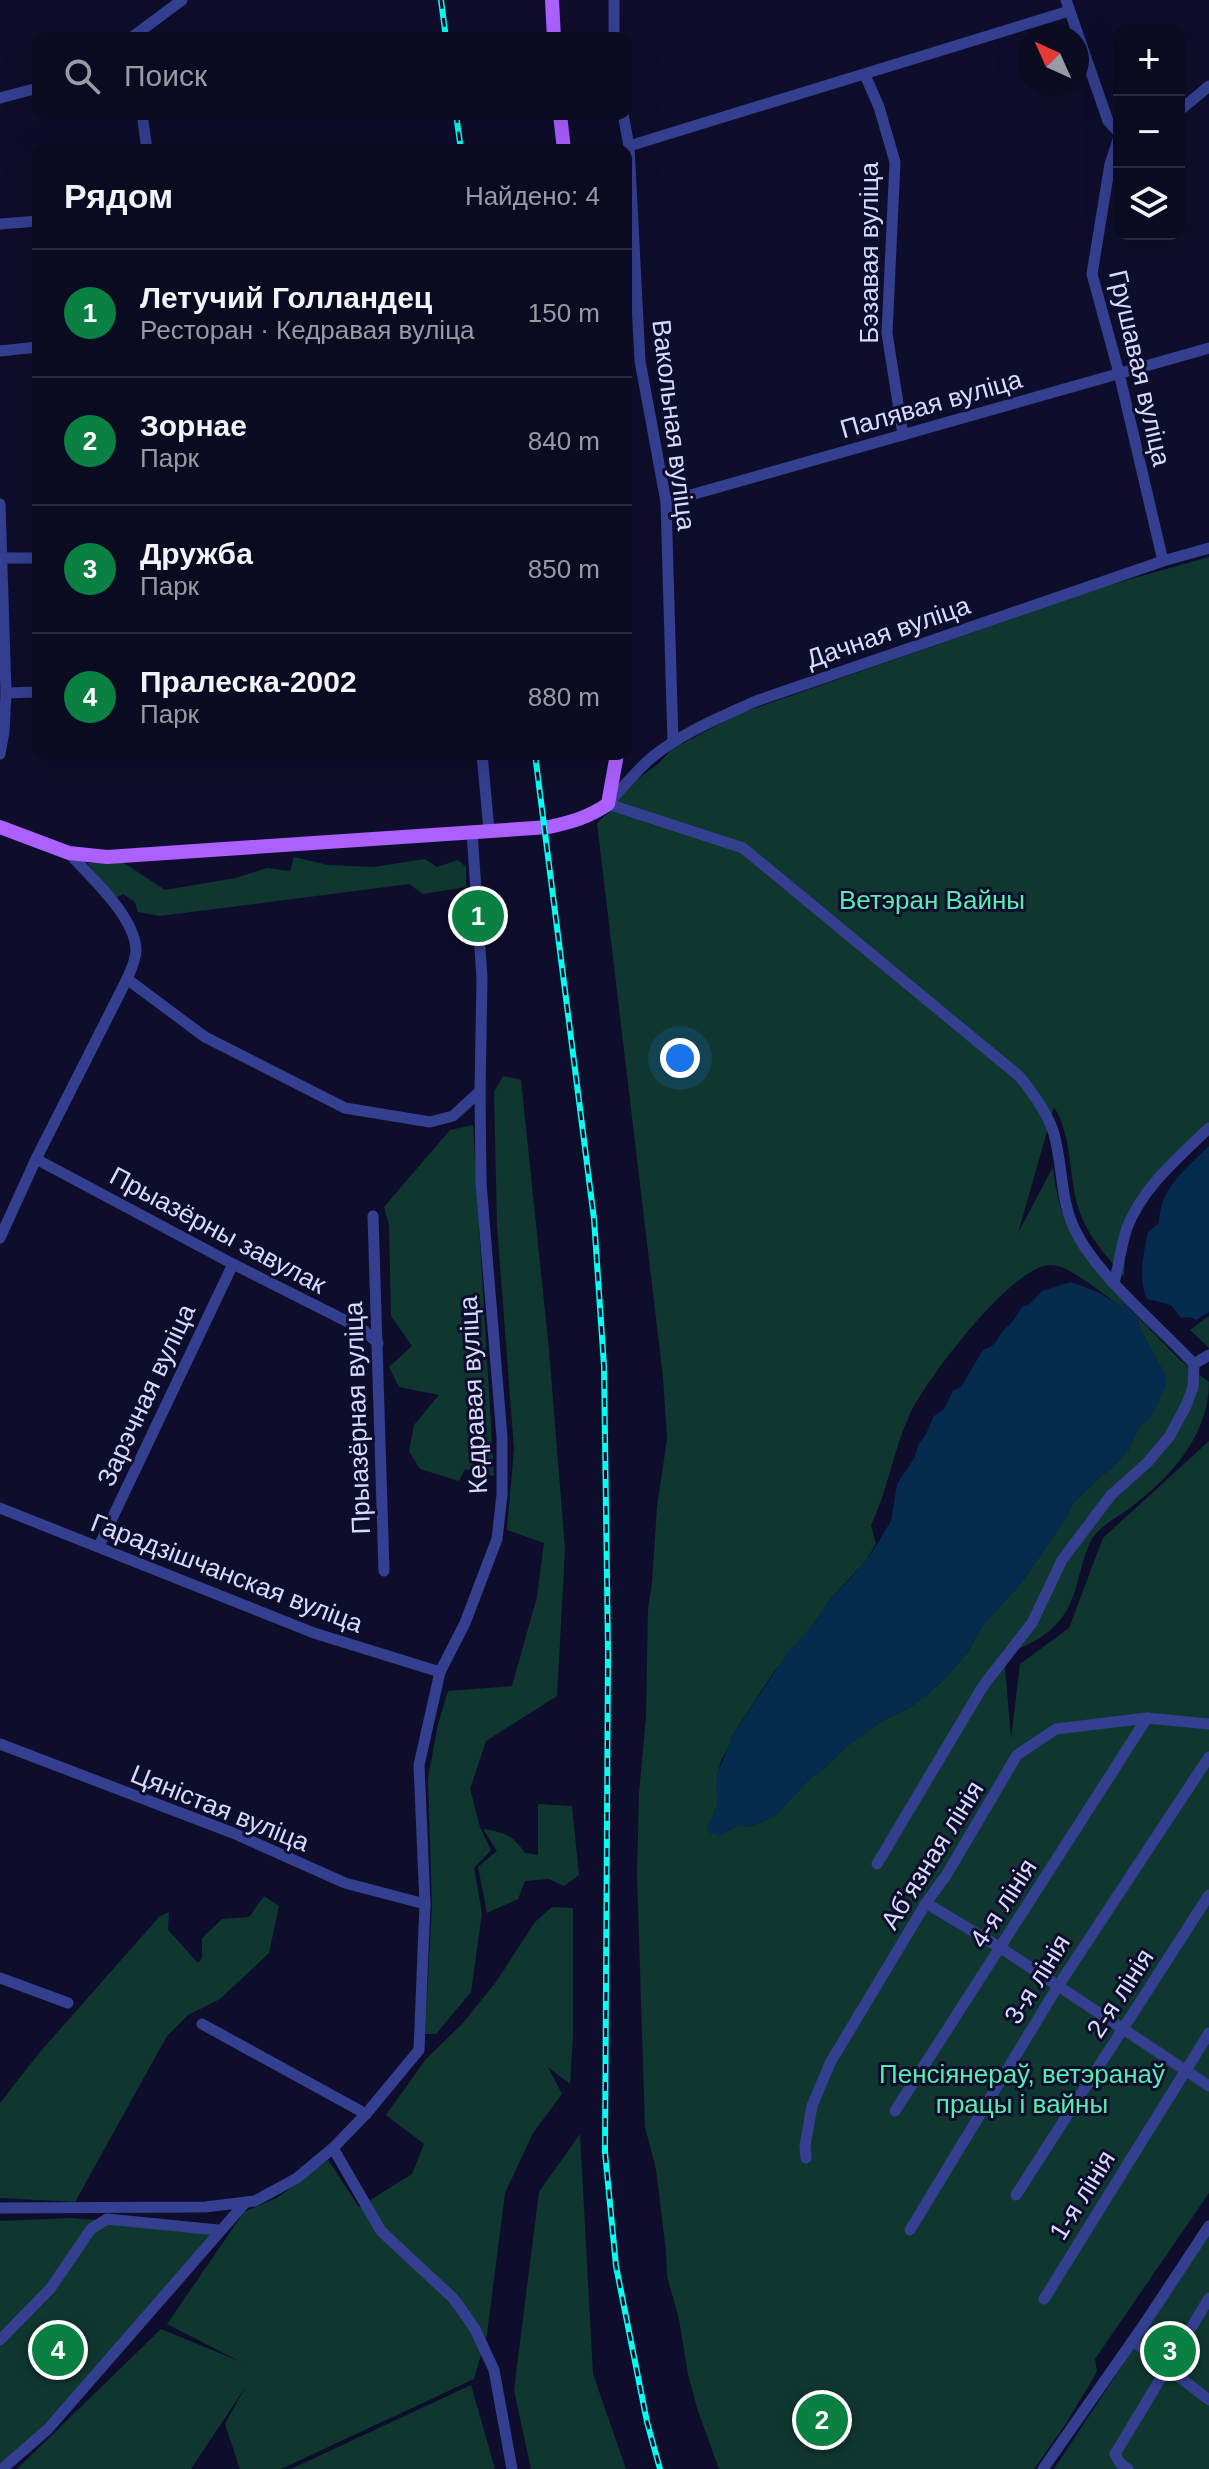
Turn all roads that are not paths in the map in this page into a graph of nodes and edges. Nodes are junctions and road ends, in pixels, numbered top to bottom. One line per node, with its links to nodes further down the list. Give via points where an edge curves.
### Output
1 (182, 0): 5 (street)
2 (552, 0): 6 (main road)
3 (614, 0): 7 (street)
4 (1068, 5): 8 (street); 16 (street, Грушавая вуліца)
5 (139, 32)
6 (554, 32)
7 (614, 32)
8 (865, 75): 20 (street); 29 (street, Бэзавая вуліца, via 895,162 887,333)
9 (1209, 86): 12 (street)
10 (32, 90): 11 (street)
11 (0, 98)
12 (1185, 106)
13 (143, 120): 17 (street)
14 (561, 120): 18 (main road)
15 (624, 120): 19 (street, Вакольная вуліца)
16 (1113, 127)
17 (146, 144)
18 (563, 144)
19 (629, 144)
20 (632, 145)
21 (1113, 154): 28 (street, Грушавая вуліца, via 1092,274)
22 (632, 205): 30 (street, Вакольная вуліца, via 640,361)
23 (32, 221): 24 (street)
24 (0, 224)
25 (32, 348): 27 (street)
26 (1209, 348): 28 (street, Палявая вуліца)
27 (0, 351)
28 (1119, 373): 29 (street, Палявая вуліца); 35 (street, Грушавая вуліца)
29 (903, 435): 30 (street, Палявая вуліца)
30 (666, 502): 38 (street, Вакольная вуліца)
31 (0, 504): 33 (street)
32 (1209, 548): 35 (street, Дачная вуліца)
33 (1, 558): 34 (street); 37 (street)
34 (32, 558)
35 (1163, 561): 38 (street, Дачная вуліца, via 756,701)
36 (32, 692): 37 (street)
37 (6, 693): 39 (street)
38 (673, 742): 42 (street, Дачная вуліца)
39 (0, 754)
40 (483, 760): 44 (street)
41 (616, 760): 42 (main road)
42 (608, 804): 44 (main road, via 576,821 549,827); 54 (street, via 743,848 1019,1076 1053,1132 1073,1227)
43 (0, 827): 46 (main road)
44 (489, 830): 45 (main road)
45 (472, 832): 46 (main road, via 107,857); 48 (street, Кедравая вуліца, via 482,978)
46 (69, 853): 47 (street, via 125,917 134,935 136,952)
47 (127, 979): 48 (street, via 205,1037 345,1108 430,1122 453,1116); 50 (street)
48 (480, 1091): 61 (street, Кедравая вуліца, via 481,1183 502,1495 497,1539)
49 (1209, 1128): 54 (street, via 1136,1210)
50 (36, 1159): 52 (street); 53 (street, Прыазёрны завулак)
51 (373, 1216): 55 (street, Прыазёрная вуліца)
52 (0, 1238)
53 (233, 1264): 55 (street, Прыазёрны завулак, via 362,1329); 59 (street, Зарэчная вуліца)
54 (1114, 1283): 57 (street)
55 (378, 1343): 60 (street, Прыазёрная вуліца)
56 (1209, 1355): 57 (street)
57 (1194, 1364): 66 (street, via 1193,1387 1169,1437 1111,1495 1062,1560 1032,1623 983,1686)
58 (0, 1508): 59 (street, Гарадзішчанская вуліца)
59 (99, 1546): 61 (street, Гарадзішчанская вуліца, via 314,1633)
60 (384, 1571)
61 (440, 1672): 69 (street, Кедравая вуліца, via 419,1765)
62 (1147, 1718): 63 (street, Абʼязная лінія); 68 (street, Абʼязная лінія, via 1056,1729 1017,1755); 70 (street, 4-я лінія)
63 (1209, 1724)
64 (0, 1744): 69 (street, Цяністая вуліца, via 233,1833 345,1883)
65 (1209, 1757): 72 (street, 3-я лінія)
66 (877, 1864)
67 (1209, 1895): 75 (street, 2-я лінія)
68 (926, 1903): 70 (street); 82 (street, Абʼязная лінія, via 830,2063 812,2106)
69 (425, 1904): 80 (street, Кедравая вуліца, via 419,2050)
70 (1001, 1948): 72 (street); 79 (street, 4-я лінія)
71 (0, 1978): 73 (street)
72 (1058, 1986): 75 (street); 88 (street, 3-я лінія)
73 (68, 2003)
74 (202, 2024): 80 (street)
75 (1124, 2030): 77 (street); 83 (street, 2-я лінія)
76 (1209, 2033): 77 (street, 1-я лінія)
77 (1186, 2070): 78 (street); 90 (street, 1-я лінія)
78 (1209, 2086)
79 (895, 2111)
80 (366, 2114): 81 (street, Кедравая вуліца)
81 (333, 2148): 84 (street, Кедравая вуліца, via 297,2178); 96 (street, via 381,2231 454,2299 475,2329 494,2370)
82 (806, 2158)
83 (1016, 2195)
84 (244, 2204): 85 (street); 87 (street)
85 (0, 2208)
86 (1209, 2226): 92 (street)
87 (218, 2230): 91 (street, via 107,2219 91,2229 50,2289); 95 (street, via 48,2429)
88 (910, 2230)
89 (1209, 2298): 93 (street)
90 (1044, 2299)
91 (0, 2340)
92 (1133, 2341): 93 (street); 97 (street)
93 (1168, 2367): 94 (street); 98 (street, via 1115,2454)
94 (1209, 2400)
95 (2, 2469)
96 (512, 2469)
97 (1044, 2469)
98 (1128, 2469)

